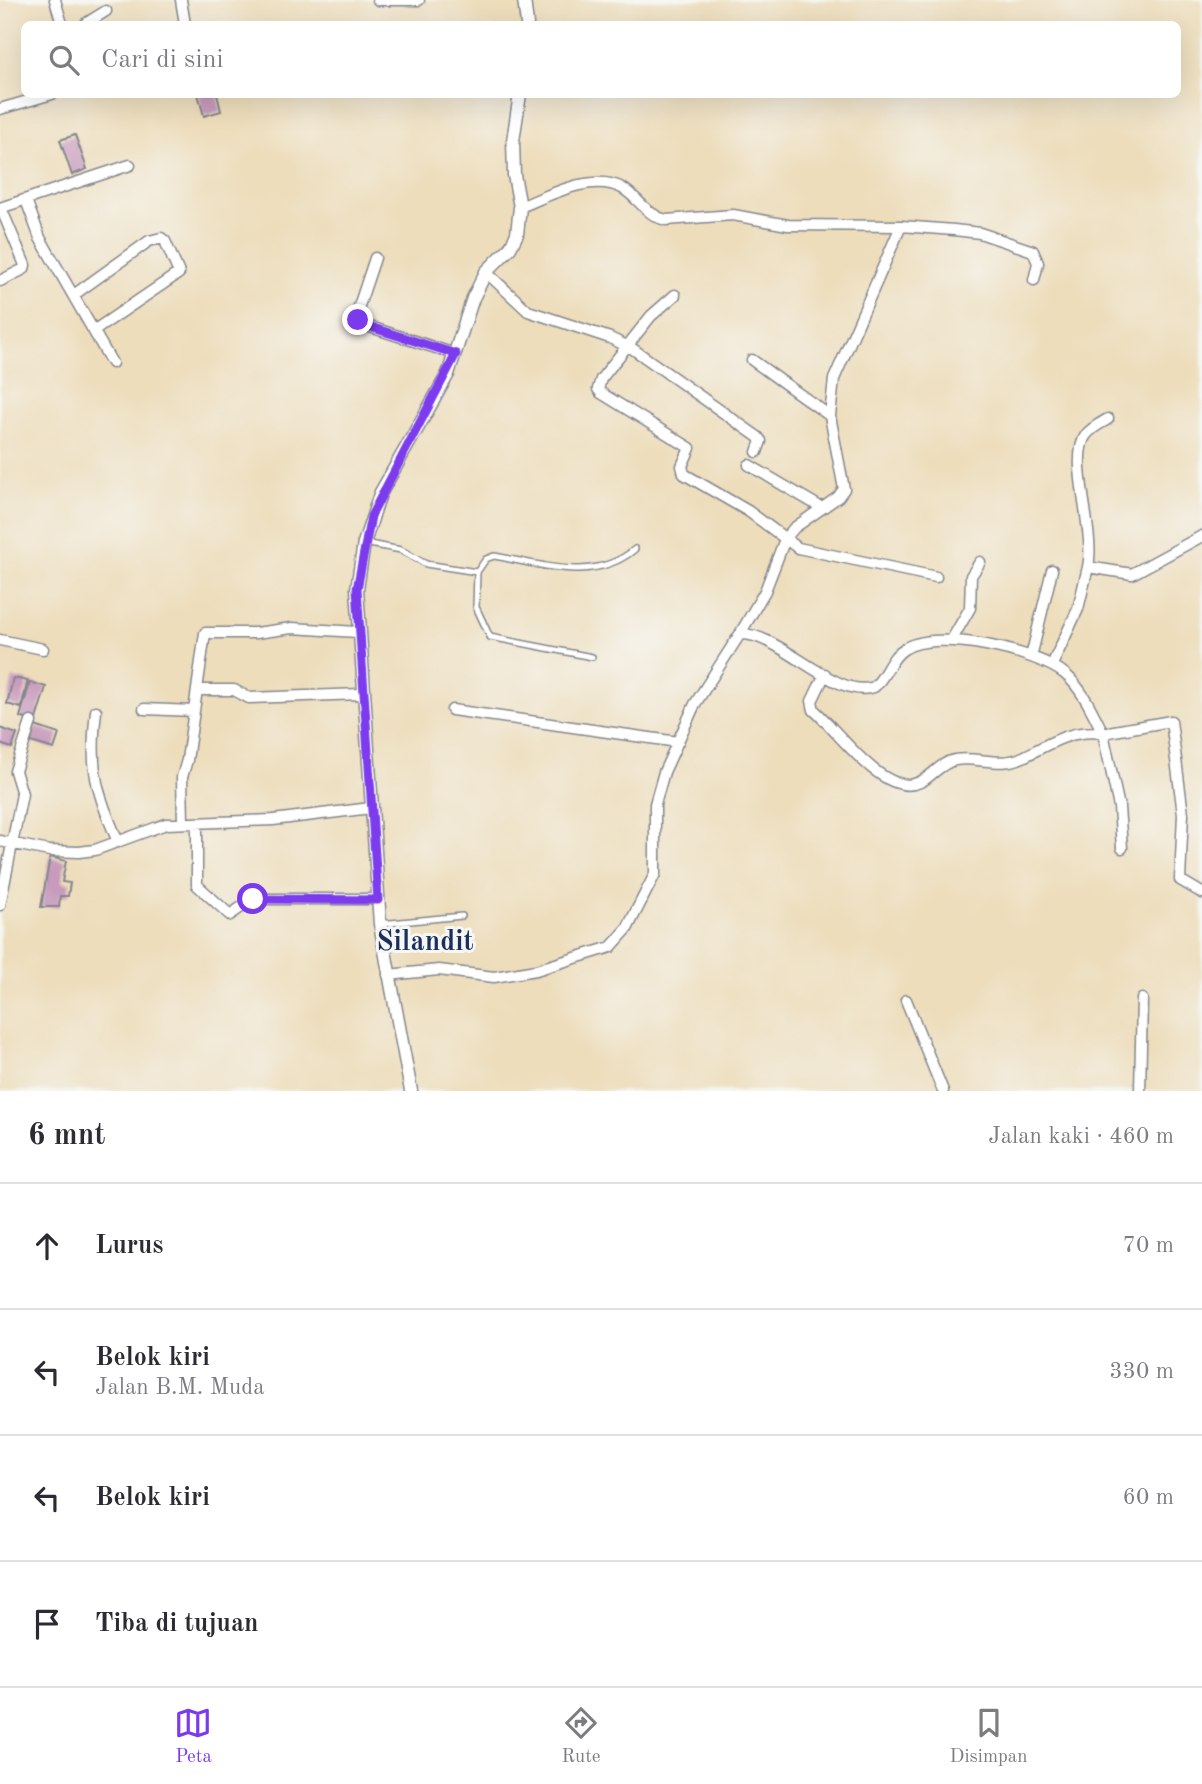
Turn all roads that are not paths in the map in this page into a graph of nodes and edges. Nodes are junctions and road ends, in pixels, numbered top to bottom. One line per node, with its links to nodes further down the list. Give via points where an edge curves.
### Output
1 (55, 0): 7 (street)
2 (181, 0): 9 (street)
3 (378, 0): 4 (street)
4 (419, 0)
5 (524, 0): 10 (street)
6 (106, 11): 8 (street)
7 (61, 21)
8 (90, 21)
9 (184, 21)
10 (527, 21)
11 (38, 98): 13 (street)
12 (519, 98): 16 (street, via 513,141)
13 (0, 109)
14 (130, 165): 15 (street)
15 (26, 200): 17 (street); 23 (street, via 40,238)
16 (520, 207): 18 (street, via 606,183 622,188 656,218 666,220 733,215 788,225); 20 (street, via 510,248)
17 (0, 208): 22 (street, via 25,265)
18 (901, 226): 21 (street, via 980,233 1033,251 1038,263); 30 (street, via 834,379)
19 (375, 258): 27 (street, via 358,320)
20 (486, 272): 26 (street, via 528,311); 27 (street)
21 (1034, 280)
22 (0, 281)
23 (75, 294): 25 (street); 25 (street, via 149,241 165,241 179,273)
24 (676, 295): 26 (street, via 652,316)
25 (95, 330): 29 (street)
26 (629, 347): 32 (street, via 758,437); 36 (street, via 601,379 601,393 690,448 681,466 684,474)
27 (456, 354): 37 (street, via 380,494)
28 (752, 360): 30 (street)
29 (112, 363)
30 (830, 416): 34 (street, via 844,489)
31 (1108, 419): 40 (street, via 1087,432 1081,443 1091,534)
32 (757, 452)
33 (749, 465): 34 (street)
34 (822, 508): 36 (street)
35 (1202, 536): 40 (street, via 1132,574)
36 (785, 539): 43 (street, via 798,548); 45 (street, via 765,591)
37 (364, 543): 42 (lane, via 401,550 426,564); 44 (street)
38 (635, 549): 42 (lane, via 618,563 582,570 494,556)
39 (980, 562): 47 (street, via 971,576 970,608)
40 (1088, 567): 51 (street, via 1078,609)
41 (1052, 570): 50 (street)
42 (477, 572): 49 (lane, via 476,607 490,637)
43 (936, 578)
44 (357, 632): 53 (street, via 292,628 207,632); 54 (street)
45 (740, 634): 52 (street, via 764,639); 61 (street, via 695,704)
46 (0, 640): 48 (street)
47 (951, 641): 50 (street); 52 (street, via 904,649 869,689)
48 (43, 649)
49 (592, 657)
50 (1031, 657): 51 (street)
51 (1052, 665): 60 (street, via 1068,676)
52 (825, 674): 60 (street, via 812,701 814,710 855,755 901,784 919,782 953,760 1021,758 1054,739 1082,732)
53 (197, 690): 54 (street, via 234,690 246,698); 58 (street)
54 (362, 694): 62 (street)
55 (144, 709): 58 (street)
56 (452, 710): 61 (street)
57 (96, 711): 66 (street, via 93,775)
58 (194, 711): 63 (street, via 182,777)
59 (31, 722): 67 (street, via 15,771 22,788)
60 (1103, 733): 68 (street, via 1119,807); 69 (street, via 1171,721 1183,814 1180,880)
61 (678, 742): 74 (street, via 655,804 655,874 627,929 611,947 536,970 494,977 439,970)
62 (371, 808): 64 (street, via 273,820); 70 (street)
63 (183, 822): 64 (street); 66 (street)
64 (197, 822): 70 (street, via 197,885 230,915 257,898)
65 (0, 841): 67 (street)
66 (118, 842): 67 (street, via 79,852)
67 (12, 844): 71 (street)
68 (1122, 848)
69 (1202, 893)
70 (378, 900): 73 (street)
71 (0, 905)
72 (462, 916): 73 (lane)
73 (380, 924): 74 (street)
74 (388, 975): 77 (street)
75 (1142, 999): 79 (street)
76 (906, 1000): 78 (street)
77 (411, 1091)
78 (943, 1091)
79 (1140, 1091)

